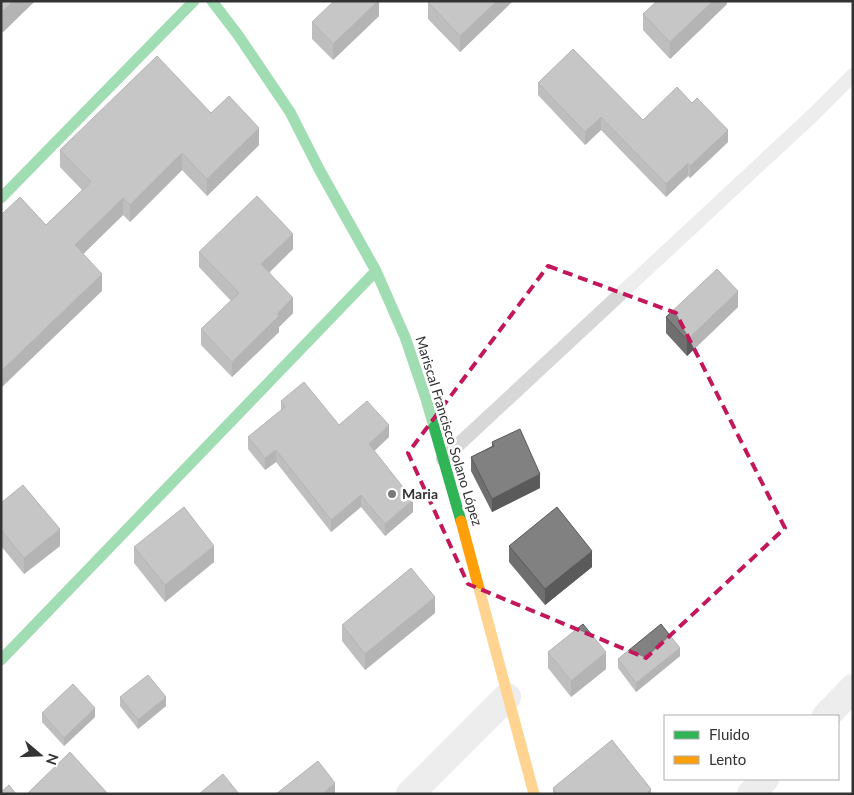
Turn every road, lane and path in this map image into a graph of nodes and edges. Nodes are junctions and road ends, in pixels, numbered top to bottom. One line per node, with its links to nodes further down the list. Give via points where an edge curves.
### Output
1 (194, 1): 4 (main road)
2 (212, 1): 5 (main road, Mariscal Francisco Solano López, via 290,112)
3 (853, 75): 6 (lane)
4 (1, 198)
5 (376, 271): 6 (main road, Mariscal Francisco Solano López, via 405,337); 7 (main road)
6 (443, 459): 9 (main road, Mariscal Francisco Solano López)
7 (1, 660)
8 (853, 688): 10 (street)
9 (507, 697): 12 (street); 13 (main road, Mariscal Francisco Solano López)
10 (827, 715)
11 (764, 780): 14 (street)
12 (410, 794)
13 (534, 794)
14 (751, 794)

